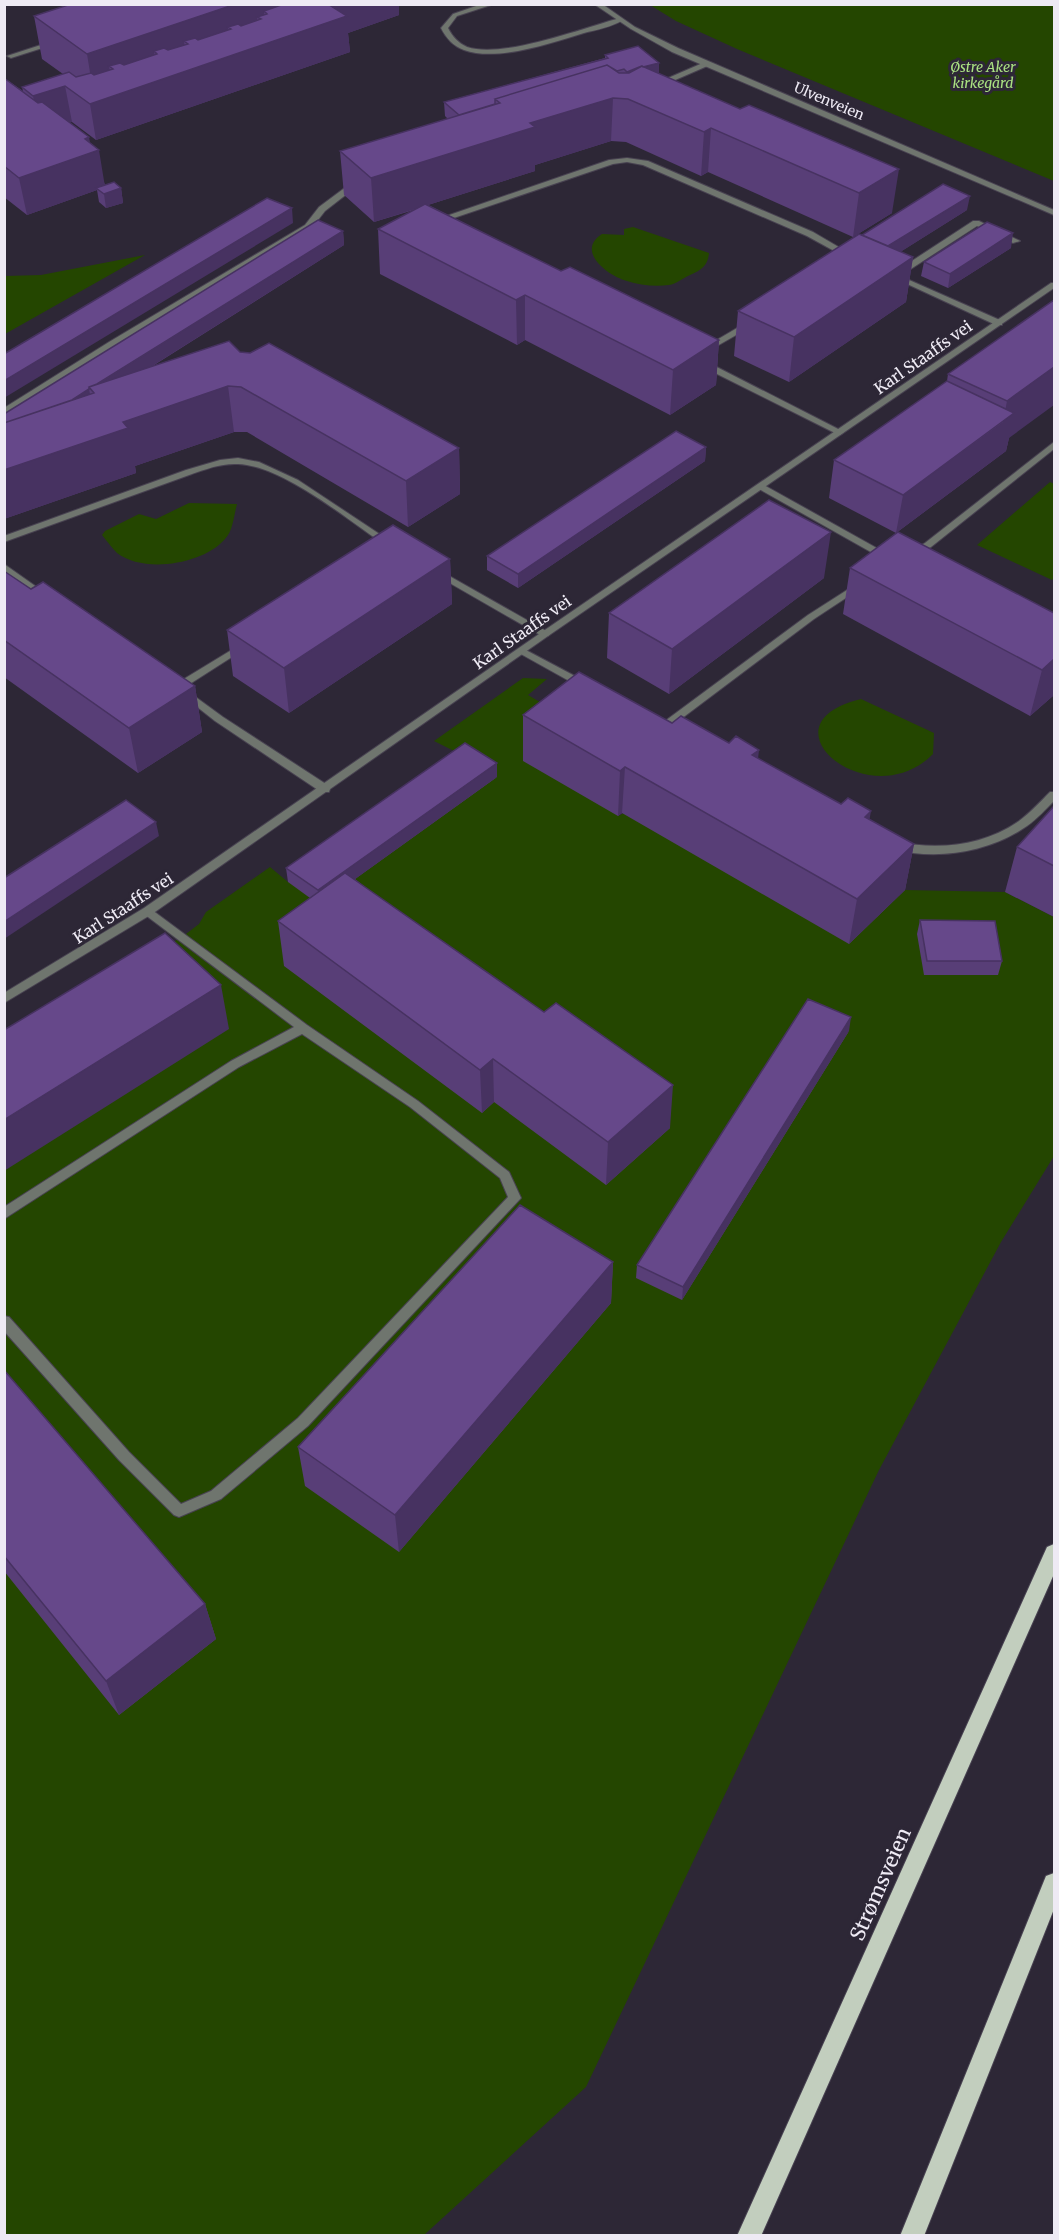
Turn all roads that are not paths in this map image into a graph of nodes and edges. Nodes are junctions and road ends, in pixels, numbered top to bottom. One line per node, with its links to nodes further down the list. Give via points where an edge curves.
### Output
1 (491, 4): 3 (street, via 455,15 444,28 458,45 484,52)
2 (597, 4): 3 (street, Ulvenveien)
3 (620, 20): 6 (street, Ulvenveien)
4 (60, 40): 5 (street)
5 (11, 56)
6 (708, 64): 7 (street); 9 (street, Ulvenveien)
7 (645, 89)
8 (366, 180): 18 (street, via 347,189 308,226)
9 (1054, 213)
10 (441, 228): 12 (street, via 432,223 627,160 645,163 810,234 855,258)
11 (1016, 241): 14 (street, via 976,223)
12 (845, 264)
13 (885, 272): 14 (street)
14 (895, 276): 17 (street)
15 (1054, 285): 17 (street, Karl Staaffs vei)
16 (757, 319): 19 (street, via 694,354)
17 (999, 323): 19 (street, Karl Staaffs vei)
18 (4, 412)
19 (840, 432): 21 (street, Karl Staaffs vei)
20 (1054, 445): 24 (street, via 928,545)
21 (762, 487): 27 (street, via 895,562); 30 (street, Karl Staaffs vei)
22 (4, 540): 23 (street, via 189,472 239,461 263,466 296,483 398,550)
23 (388, 556)
24 (903, 558)
25 (427, 566): 30 (street)
26 (4, 567): 29 (street)
27 (886, 568)
28 (867, 580): 34 (street, via 811,617 670,729)
29 (50, 600)
30 (545, 634): 32 (street, Karl Staaffs vei)
31 (248, 643): 35 (street, via 173,684)
32 (522, 651): 33 (street); 35 (street, Karl Staaffs vei)
33 (592, 689)
34 (654, 721)
35 (326, 789): 38 (street, Karl Staaffs vei)
36 (1054, 795): 37 (street, via 1020,826 987,842 948,849 908,848)
37 (882, 842)
38 (148, 911): 39 (street, Karl Staaffs vei); 40 (street)
39 (4, 999)
40 (303, 1028): 41 (street, via 235,1065); 42 (street, via 414,1104 505,1175 515,1198 303,1422 216,1495 179,1511 123,1456)
41 (4, 1214)
42 (4, 1321)
43 (1054, 1553): 45 (highway, Strømsveien)
44 (1054, 1884): 46 (highway)
45 (749, 2235)
46 (912, 2235)

